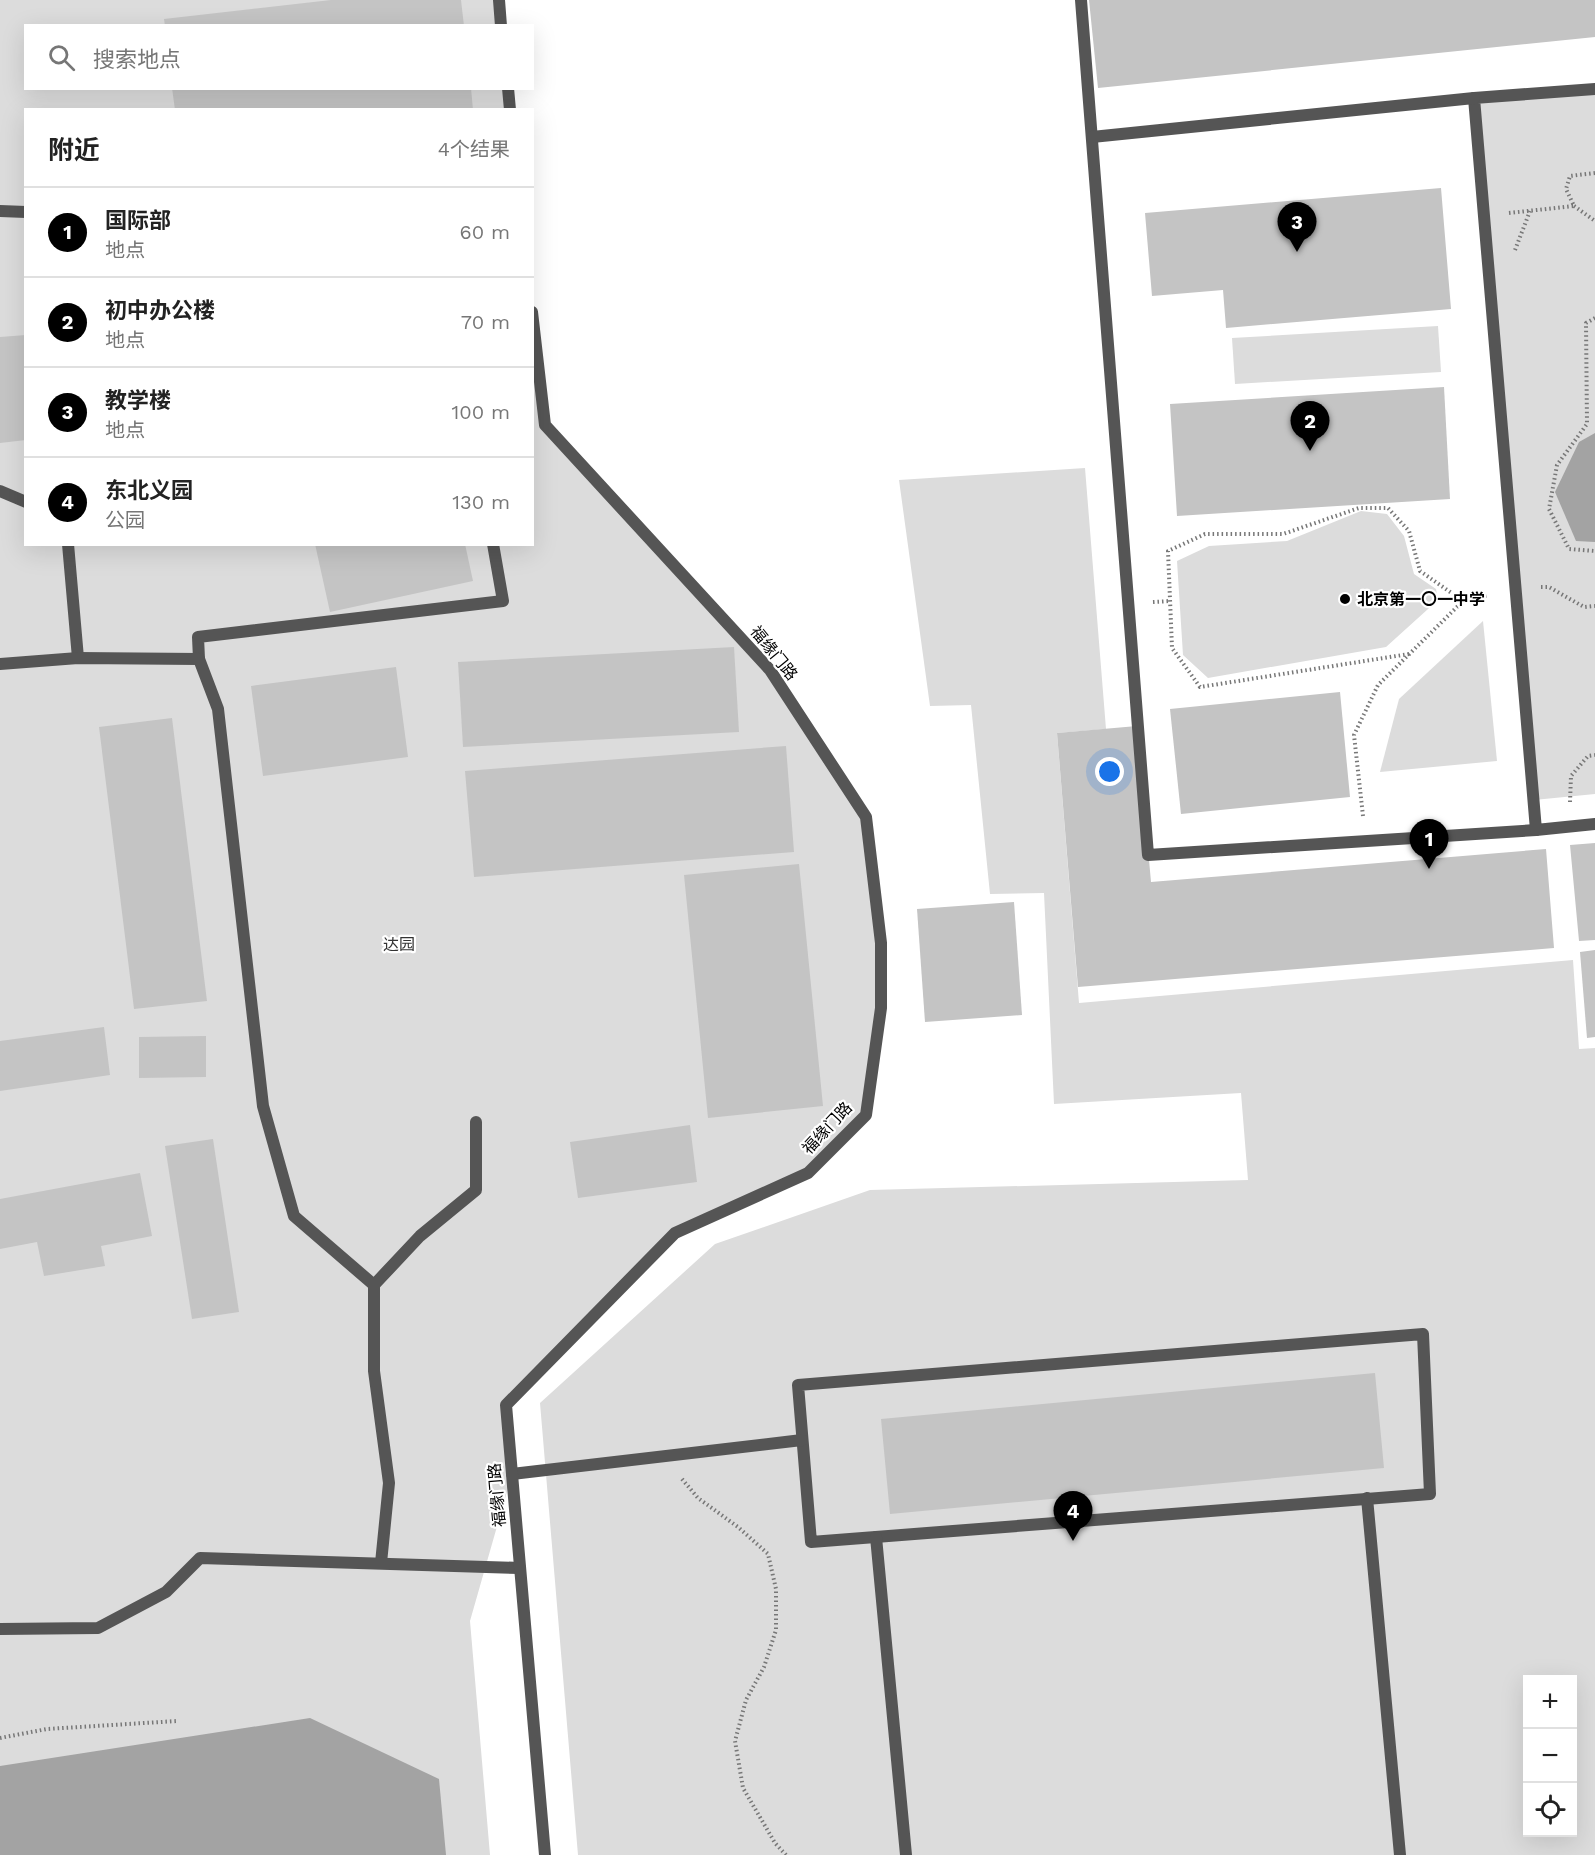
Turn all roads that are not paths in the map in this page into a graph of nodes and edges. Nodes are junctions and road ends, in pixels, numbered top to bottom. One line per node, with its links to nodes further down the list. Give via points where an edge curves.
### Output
1 (498, 0): 3 (street)
2 (1081, 0): 8 (street)
3 (501, 24)
4 (1595, 88): 6 (street)
5 (508, 90): 7 (street)
6 (1474, 98): 8 (street); 20 (street)
7 (510, 108)
8 (1092, 137): 20 (street, via 1148,855)
9 (0, 211): 10 (street)
10 (24, 212)
11 (534, 329): 24 (street, 福缘门路, via 545,425 770,670 866,817 881,942 881,1008 866,1115 808,1173 675,1233 603,1306 506,1405)
12 (0, 491): 13 (street)
13 (24, 501)
14 (68, 546): 16 (street)
15 (493, 546): 17 (street, via 503,602 198,637)
16 (78, 658): 17 (street); 18 (street)
17 (199, 660): 22 (street, via 218,709 263,1106 294,1216)
18 (0, 664)
19 (1595, 824): 20 (street)
20 (1536, 830)
21 (476, 1122): 22 (street, via 476,1190 420,1236)
22 (374, 1286): 27 (street, via 374,1371 389,1483)
23 (802, 1440): 24 (street); 25 (street, via 798,1385 1423,1335 1430,1494); 26 (street, via 812,1542)
24 (512, 1474): 28 (street, 福缘门路)
25 (1367, 1498): 26 (street); 32 (street)
26 (876, 1537): 31 (street)
27 (381, 1563): 28 (street); 29 (street, via 200,1558 166,1592 99,1629)
28 (520, 1568): 30 (street, 福缘门路)
29 (0, 1629)
30 (545, 1855)
31 (906, 1855)
32 (1400, 1855)

